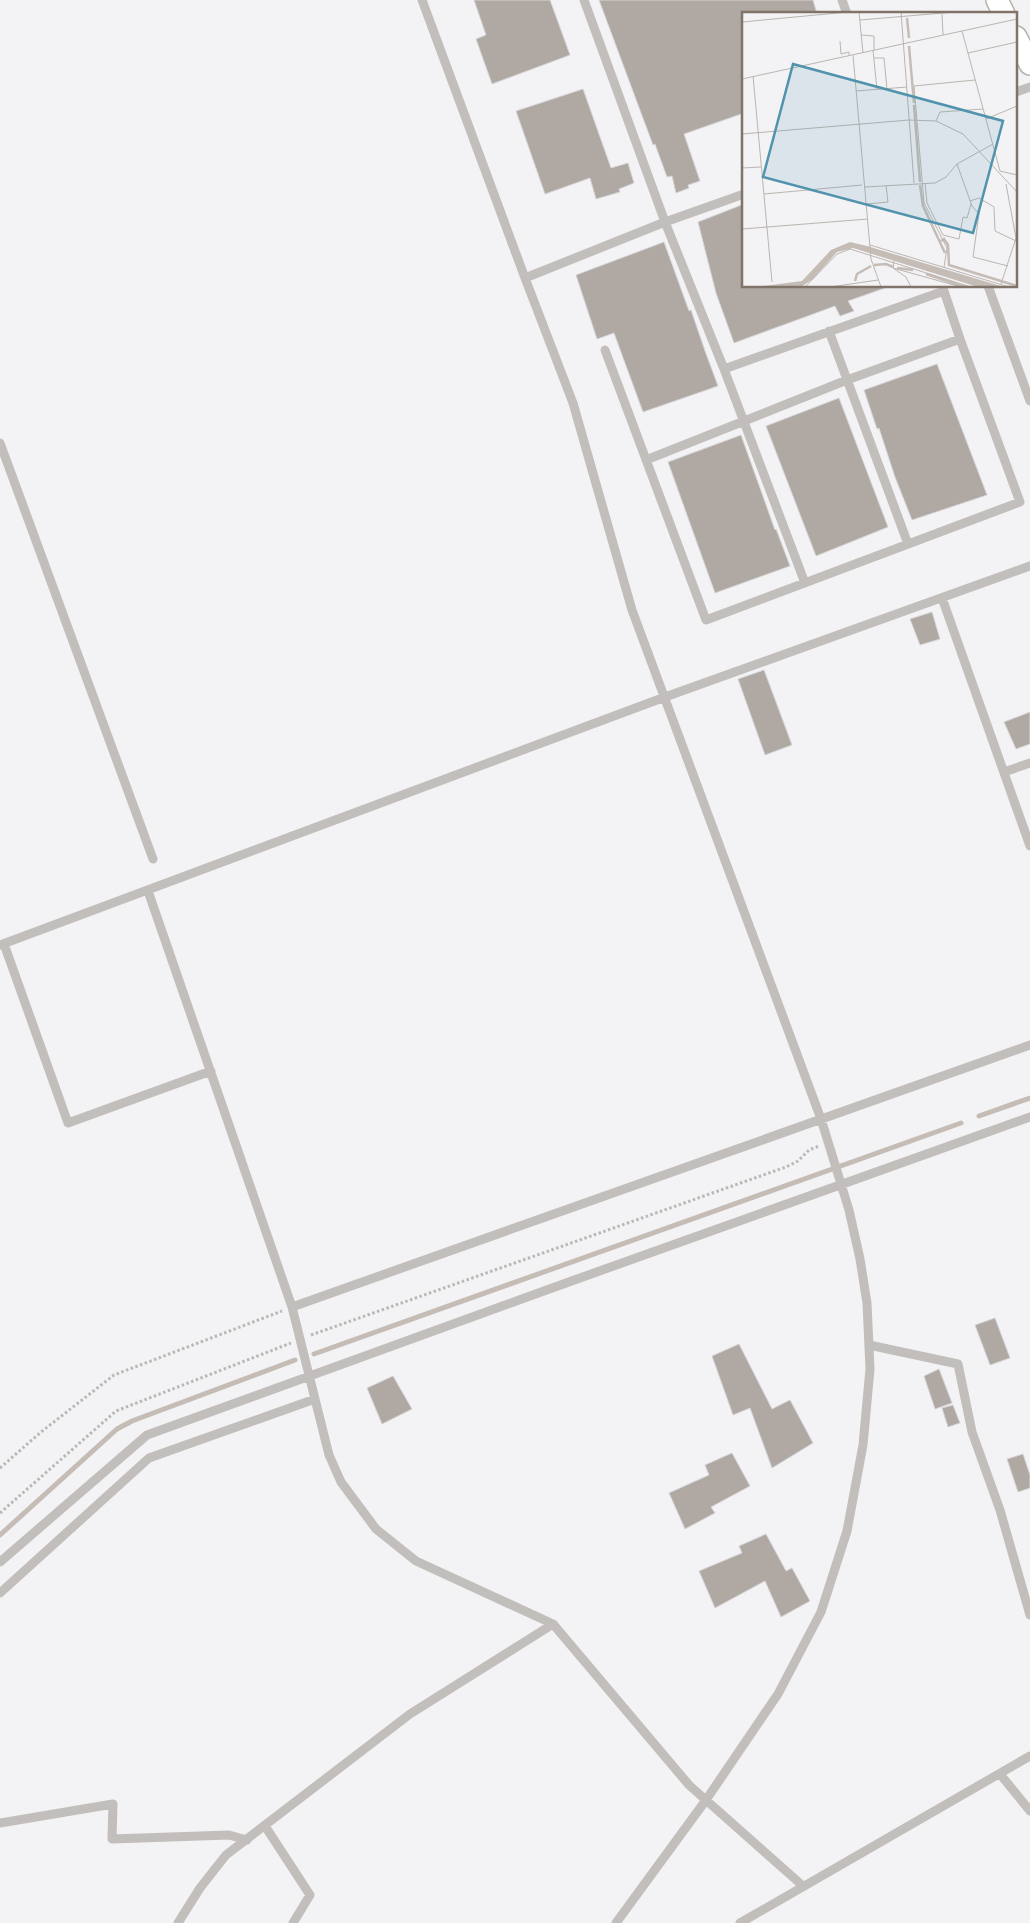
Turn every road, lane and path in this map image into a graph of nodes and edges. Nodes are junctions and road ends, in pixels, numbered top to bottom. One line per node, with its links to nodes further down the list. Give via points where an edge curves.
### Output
1 (422, 0): 13 (street)
2 (584, 0): 12 (street)
3 (842, 0): 5 (street)
4 (997, 0): 6 (main road)
5 (846, 12)
6 (1003, 12)
7 (1018, 41): 8 (main road)
8 (1030, 64)
9 (1030, 87): 10 (street)
10 (1018, 91)
11 (742, 195): 12 (street)
12 (665, 222): 13 (street); 19 (street)
13 (525, 278): 29 (street, via 573,402 632,610)
14 (989, 288): 21 (street)
15 (944, 289): 16 (street); 17 (street)
16 (830, 331): 19 (street); 20 (street)
17 (960, 338): 20 (street); 25 (street, via 1020,502)
18 (605, 350): 24 (street)
19 (724, 369): 22 (street)
20 (847, 380): 22 (street); 25 (street)
21 (1030, 401)
22 (743, 422): 24 (street); 27 (street)
23 (0, 443): 33 (street)
24 (646, 460): 27 (street, via 706,620)
25 (908, 544): 27 (street)
26 (1030, 566): 28 (street)
27 (805, 582)
28 (942, 598): 29 (street); 31 (street)
29 (665, 697): 34 (street); 39 (street)
30 (1030, 762): 31 (street)
31 (1004, 772): 32 (street)
32 (1030, 846)
33 (153, 859)
34 (148, 891): 35 (street); 37 (street)
35 (2, 944): 37 (street, via 68,1123)
36 (1030, 1045): 39 (street)
37 (211, 1071): 42 (street)
38 (1030, 1117): 41 (street)
39 (821, 1118): 40 (street); 42 (street)
40 (830, 1145): 41 (street); 43 (path, via 809,1150 786,1167)
41 (841, 1181): 44 (street, via 860,1259); 45 (street)
42 (292, 1307): 43 (street); 47 (path, via 114,1375)
43 (300, 1339): 45 (street); 48 (path, via 116,1412)
44 (869, 1345): 51 (street, via 958,1364 972,1432 1000,1510); 55 (street, via 864,1445 847,1531 821,1612 778,1694)
45 (309, 1376): 46 (street); 49 (street, via 147,1435)
46 (315, 1399): 50 (street, via 149,1458); 52 (street, via 329,1456 341,1482 376,1529 416,1561)
47 (0, 1468)
48 (0, 1513)
49 (0, 1562)
50 (0, 1593)
51 (1030, 1615)
52 (553, 1624): 55 (street, via 689,1785); 58 (street, via 410,1714)
53 (1030, 1756): 54 (street)
54 (1000, 1774): 56 (street); 60 (street)
55 (706, 1800): 60 (street); 63 (street)
56 (1030, 1811)
57 (0, 1823): 59 (street, via 113,1804 112,1839 229,1835)
58 (265, 1826): 59 (street); 62 (street, via 310,1895)
59 (247, 1840): 61 (street, via 226,1856)
60 (803, 1886): 64 (street)
61 (178, 1923)
62 (293, 1923)
63 (616, 1923)
64 (740, 1923)

